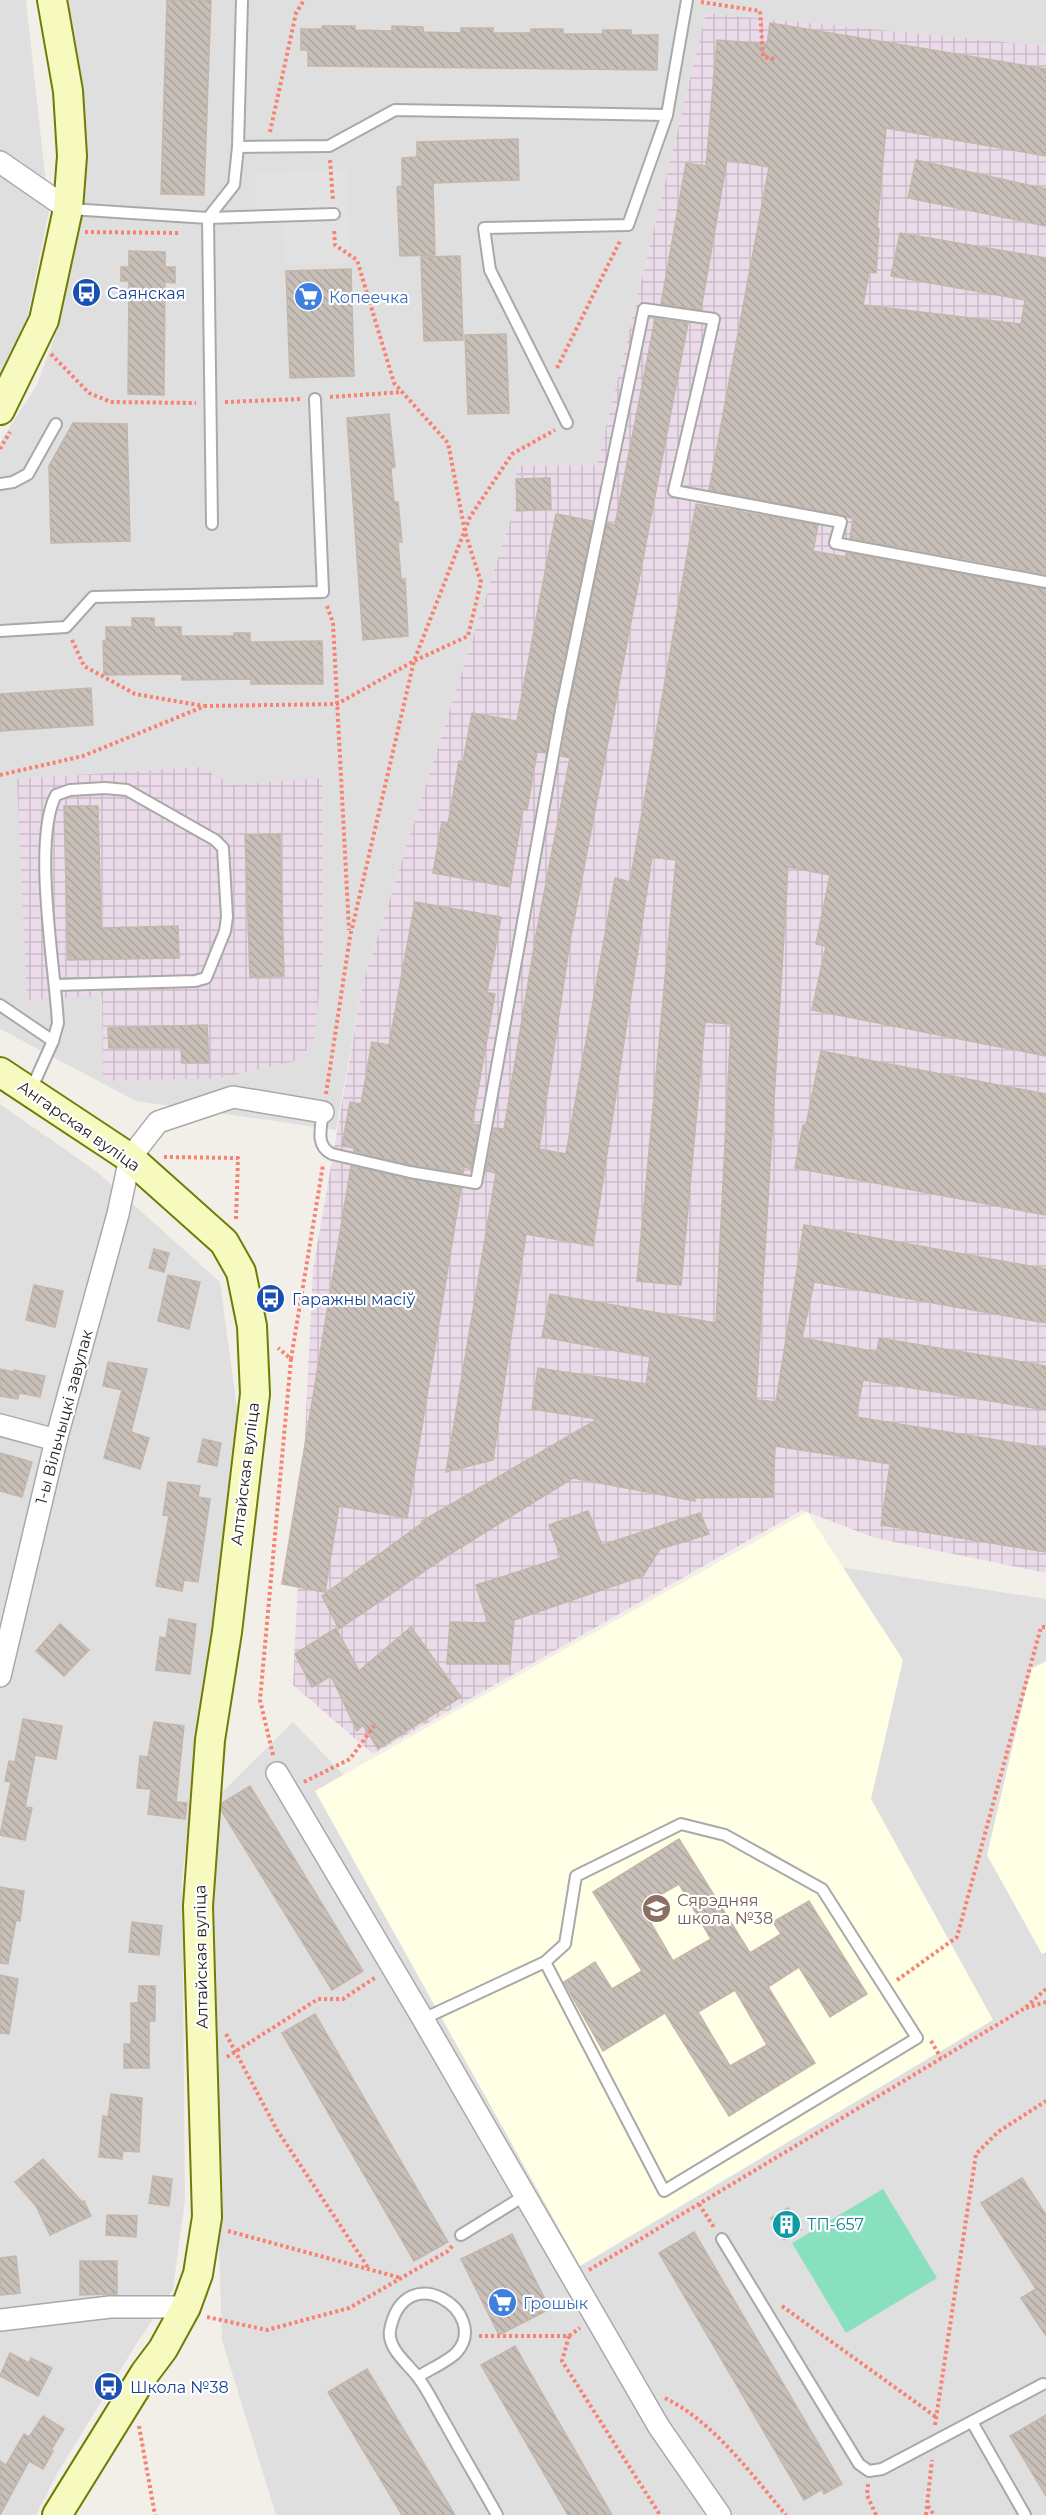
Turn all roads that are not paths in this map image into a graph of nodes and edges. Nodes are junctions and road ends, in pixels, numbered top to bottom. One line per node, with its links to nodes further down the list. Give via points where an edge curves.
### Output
1 (52, 0): 9 (main road, via 68,91)
2 (242, 0): 5 (lane)
3 (687, 0): 4 (lane)
4 (667, 115): 5 (lane, via 395,110 329,146); 12 (lane, via 628,225 484,228 490,270)
5 (238, 147): 8 (lane, via 234,185)
6 (0, 162): 9 (street)
7 (334, 214): 8 (lane)
8 (208, 218): 9 (lane); 15 (lane)
9 (76, 220): 11 (main road, via 35,340)
10 (315, 399): 17 (lane, via 323,592 93,597 66,627)
11 (0, 410)
12 (567, 423)
13 (56, 424): 14 (lane, via 28,474)
14 (0, 484)
15 (212, 524)
16 (1046, 582): 23 (lane, via 834,543 841,522 674,491 714,319 645,309 561,711 476,1183 410,1172 326,1151 320,1137)
17 (0, 631)
18 (55, 986): 18 (lane, via 47,900 46,827 56,795 70,790 127,790 223,848 227,917 206,978); 20 (lane, via 58,1023)
19 (0, 1005): 20 (lane)
20 (53, 1041): 22 (lane)
21 (0, 1072): 22 (main road, Ангарская вуліца)
22 (30, 1092): 24 (main road, Ангарская вуліца)
23 (323, 1112): 24 (street, via 233,1097 158,1122)
24 (130, 1158): 25 (main road, Ангарская вуліца, via 224,1242 241,1272); 27 (street, 1-ы Вільчыцкі завулак)
25 (252, 1326): 35 (main road, Алтайская вуліца, via 255,1394 210,1740 198,1906 206,2225 198,2274)
26 (0, 1425): 27 (street)
27 (56, 1440): 28 (street, 1-ы Вільчыцкі завулак)
28 (0, 1676)
29 (282, 1782): 31 (street)
30 (544, 1962): 30 (lane, via 565,1944 576,1876 681,1824 725,1835 822,1889 917,2038 664,2191); 31 (lane)
31 (423, 2019): 32 (street)
32 (524, 2196): 33 (lane); 42 (street, via 659,2427)
33 (461, 2235)
34 (722, 2240): 39 (lane, via 859,2464 869,2471 882,2469)
35 (186, 2307): 36 (street, via 110,2307); 40 (main road, Алтайская вуліца)
36 (0, 2320)
37 (418, 2377): 37 (lane, via 394,2349 389,2334 395,2311 406,2299 422,2294 442,2297 454,2306 462,2320 463,2336 457,2352); 41 (lane)
38 (1043, 2384): 39 (lane)
39 (972, 2422): 43 (lane)
40 (57, 2515)
41 (497, 2515)
42 (720, 2515)
43 (1025, 2515)

